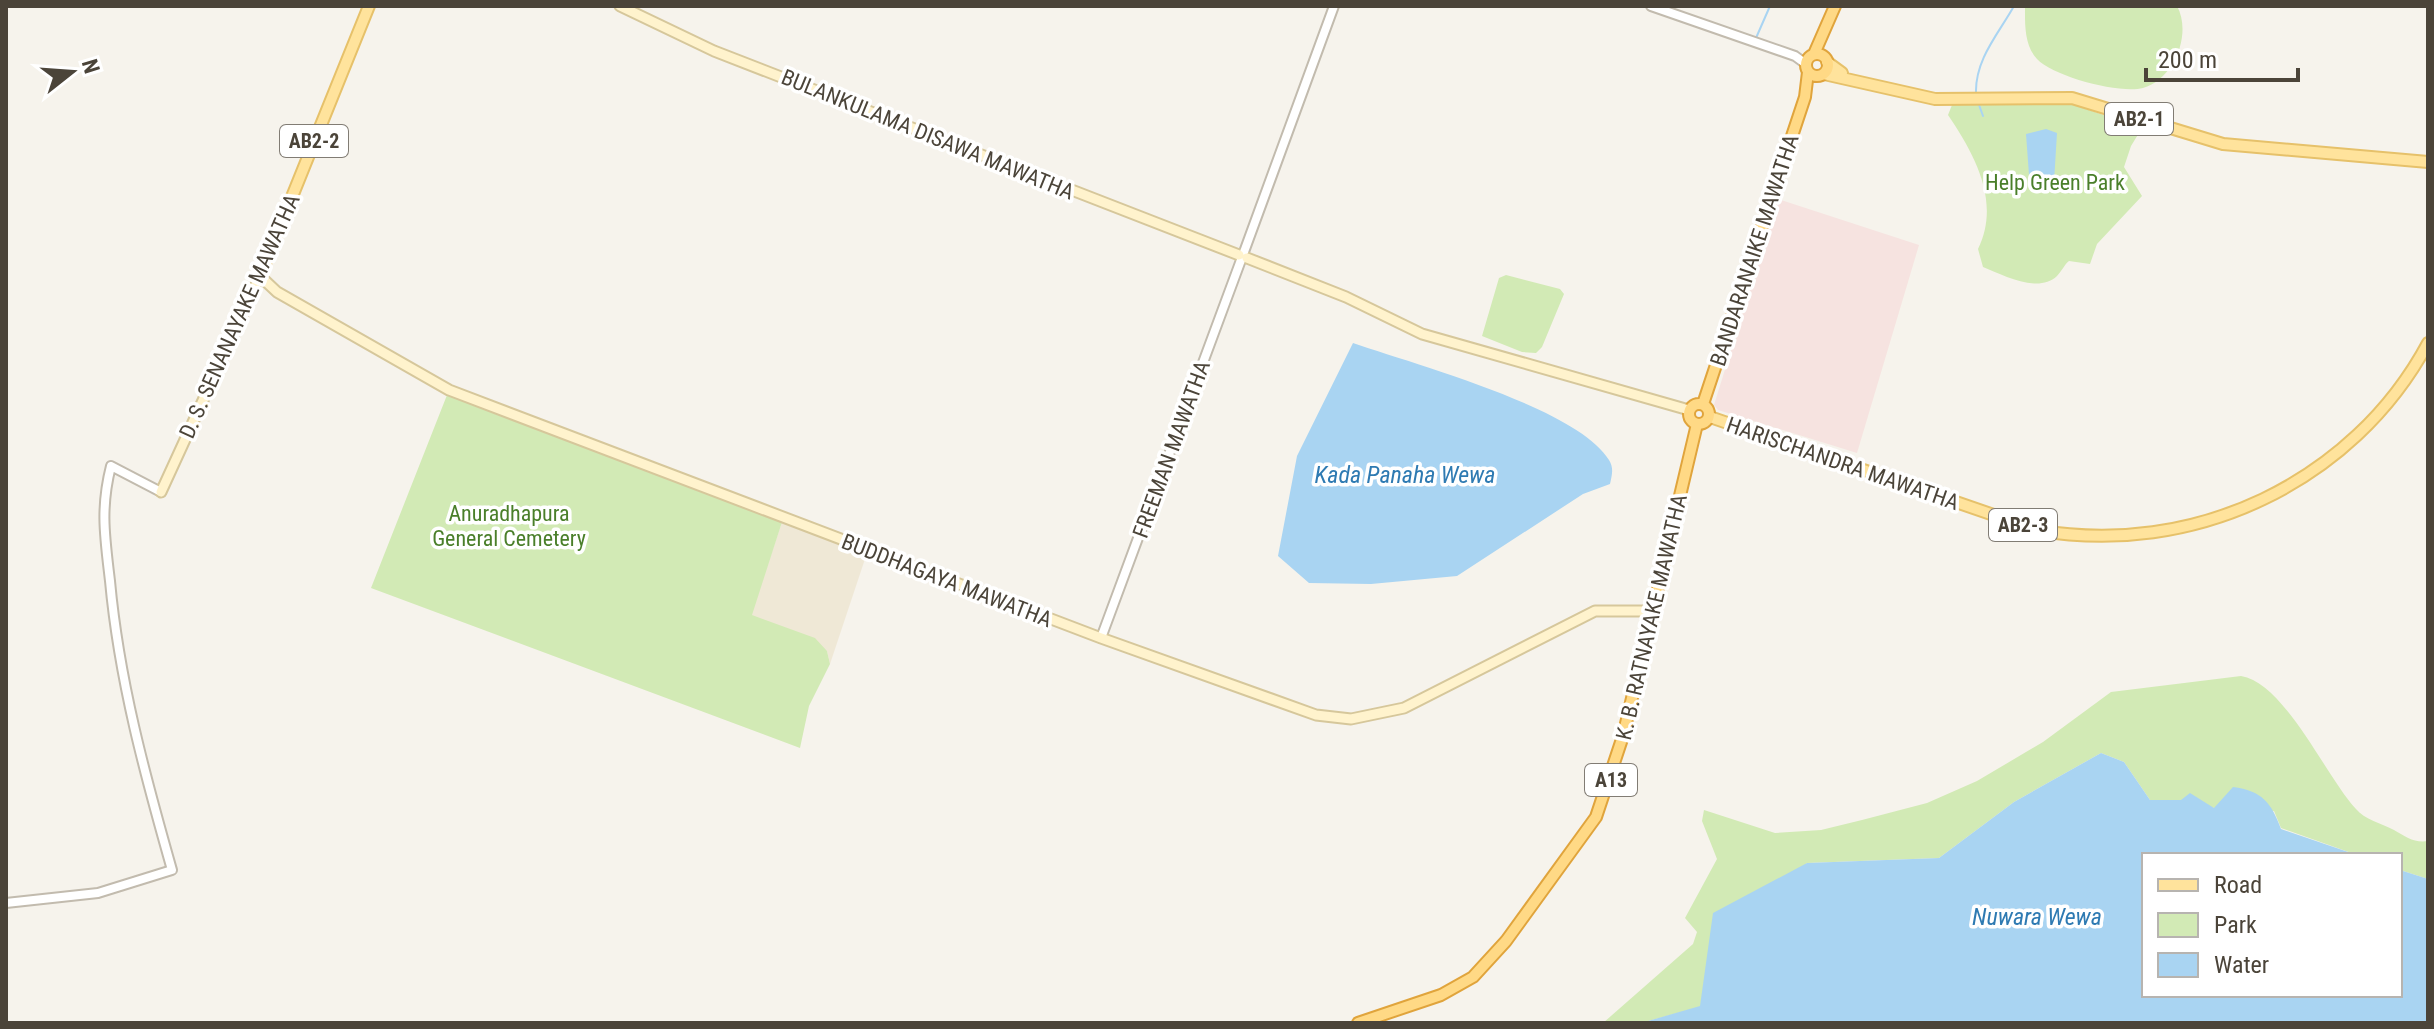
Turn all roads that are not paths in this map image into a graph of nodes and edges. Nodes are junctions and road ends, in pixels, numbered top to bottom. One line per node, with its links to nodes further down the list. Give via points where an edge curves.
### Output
1 (369, 6): 14 (main road, D. S. SENANAYAKE MAWATHA / AB2-2)
2 (620, 6): 13 (main road, BULANKULAMA DISAWA MAWATHA, via 714,51)
3 (1334, 6): 13 (street, FREEMAN MAWATHA)
4 (1651, 6): 8 (street)
5 (1835, 6): 6 (highway, BANDARANAIKE MAWATHA)
6 (1828, 26): 7 (highway, BANDARANAIKE MAWATHA); 8 (highway, BANDARANAIKE MAWATHA)
7 (1826, 60): 8 (highway); 9 (highway, BANDARANAIKE MAWATHA); 10 (main road, AB2-1)
8 (1809, 61): 9 (highway); 11 (highway, BANDARANAIKE MAWATHA)
9 (1822, 75): 10 (main road, AB2-1); 11 (highway, BANDARANAIKE MAWATHA)
10 (1851, 77): 12 (main road, AB2-1, via 1935,99 2072,98 2223,144)
11 (1805, 97): 16 (highway, BANDARANAIKE MAWATHA)
12 (2428, 162)
13 (1243, 256): 17 (main road, BULANKULAMA DISAWA MAWATHA, via 1422,334); 22 (street, FREEMAN MAWATHA)
14 (260, 276): 20 (main road, D. S. SENANAYAKE MAWATHA); 22 (main road, BUDDHAGAYA MAWATHA, via 277,292 449,390)
15 (2428, 343): 18 (main road, HARISCHANDRA MAWATHA / AB2-3, via 2379,412 2270,498 2237,514 2148,534 2086,536 2037,530)
16 (1703, 404): 17 (highway); 18 (highway)
17 (1689, 410): 19 (highway)
18 (1710, 417): 19 (highway)
19 (1697, 424): 21 (highway, K. B. RATNAYAKE MAWATHA / A13)
20 (161, 492): 23 (street, via 111,466 102,520 115,637 139,756 172,870 98,893)
21 (1652, 611): 22 (main road, BUDDHAGAYA MAWATHA, via 1595,611 1404,708 1351,719 1316,715); 24 (highway, K. B. RATNAYAKE MAWATHA / A13, via 1615,767 1580,843 1497,953 1468,982)
22 (1101, 638)
23 (6, 903)
24 (1358, 1023)

